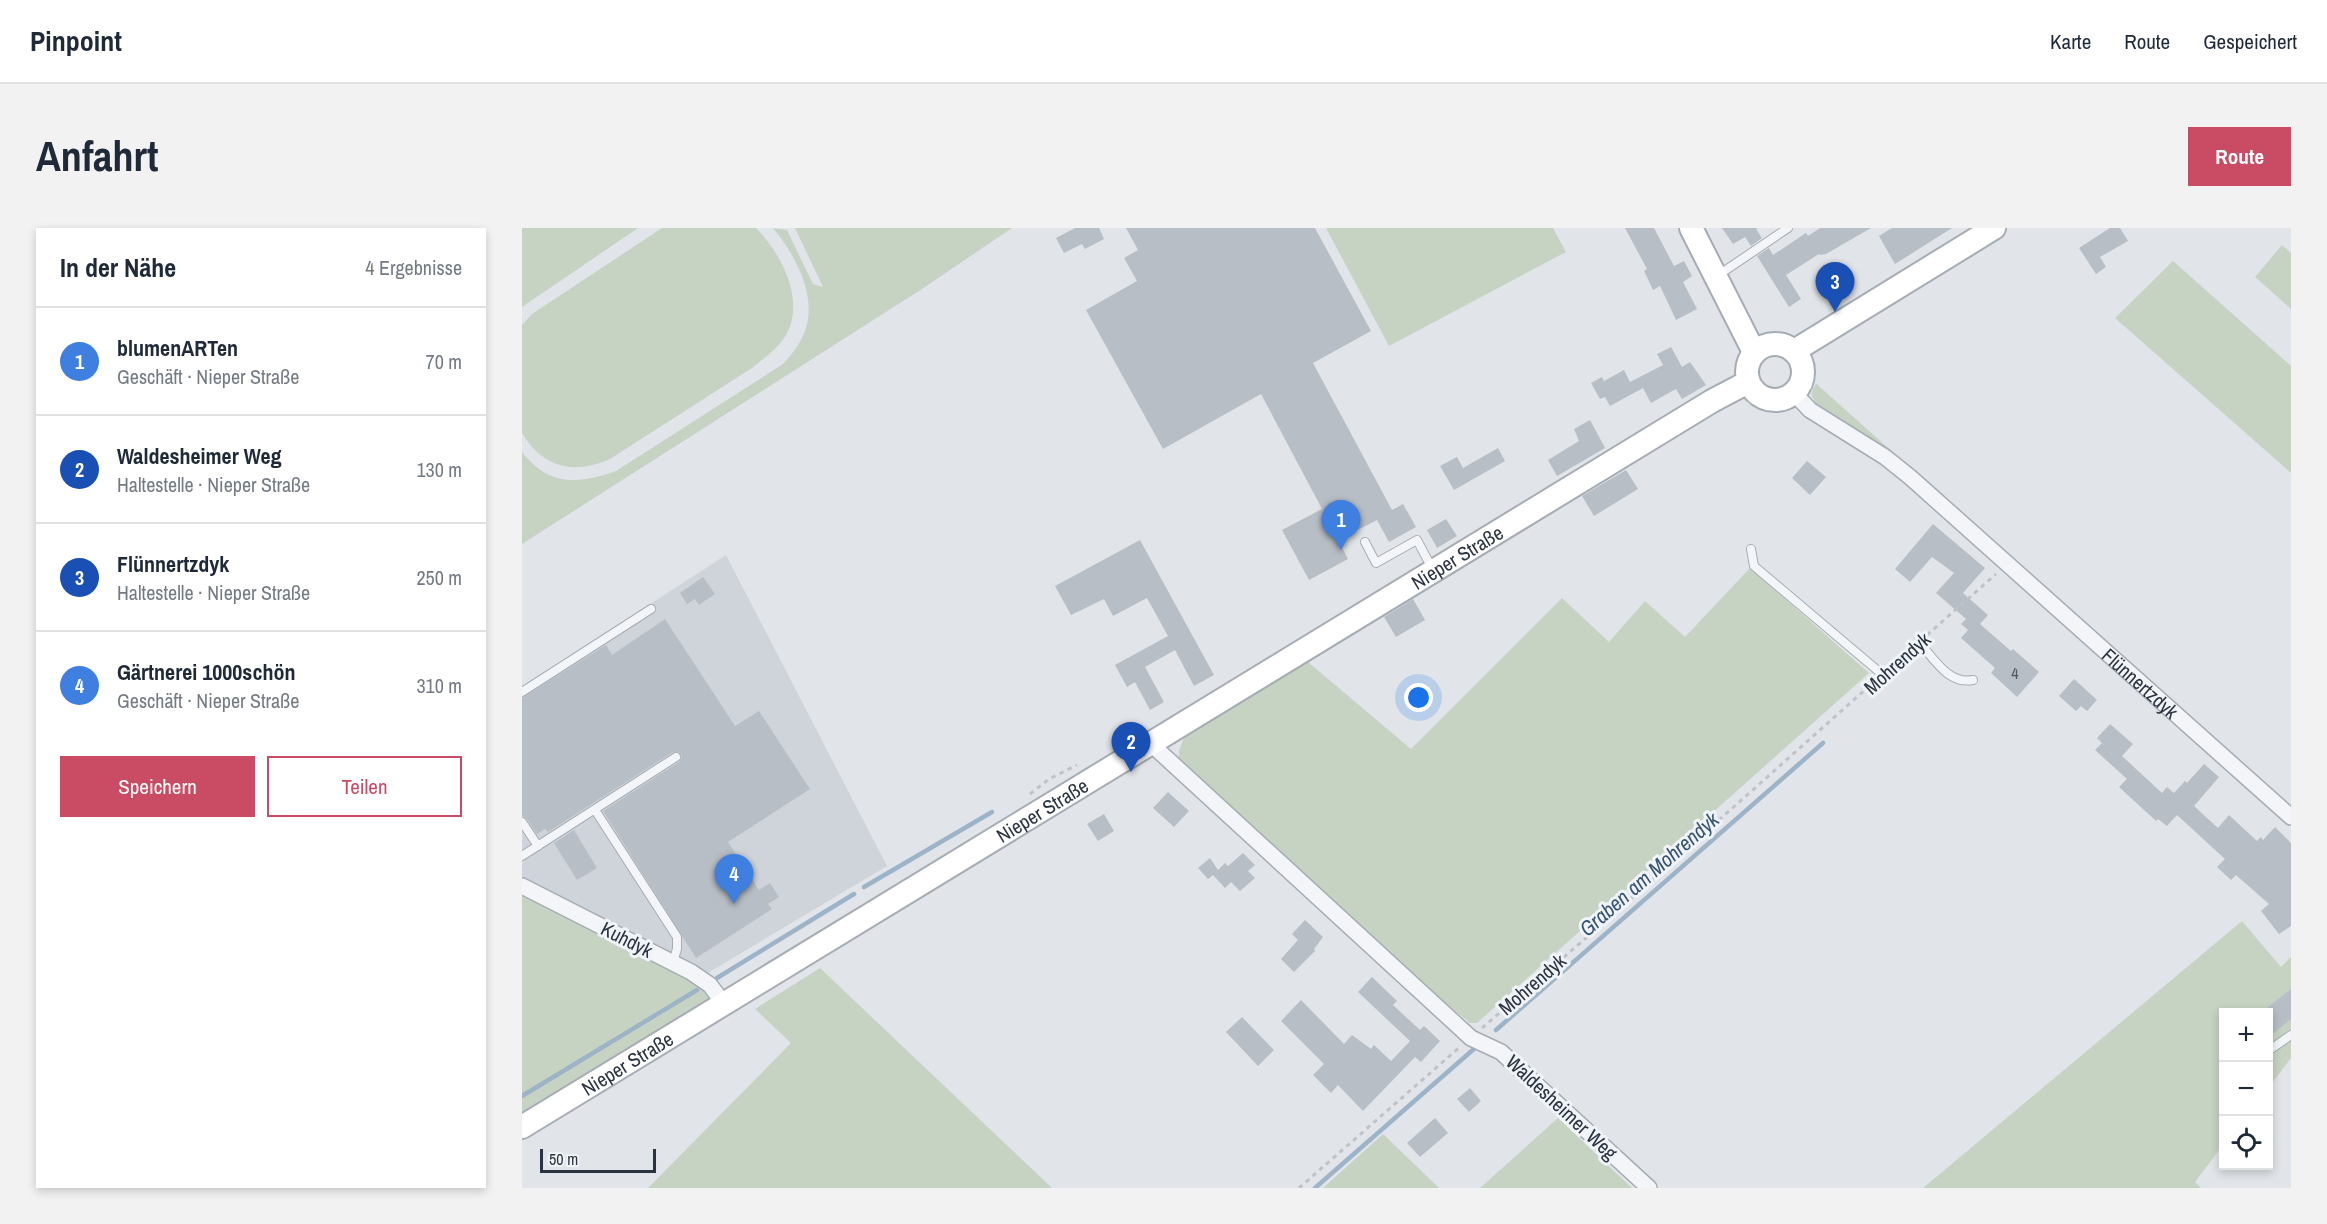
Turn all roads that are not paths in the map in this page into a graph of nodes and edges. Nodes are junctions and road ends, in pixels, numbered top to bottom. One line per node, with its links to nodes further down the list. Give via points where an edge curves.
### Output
1 (1691, 228): 4 (main road)
2 (1788, 228): 4 (lane)
3 (1994, 228): 6 (main road)
4 (1716, 277): 5 (main road)
5 (1752, 347): 6 (main road, via 1770,344); 7 (main road)
6 (1798, 348): 8 (main road, via 1803,377)
7 (1743, 384): 8 (main road, via 1764,399); 11 (main road, Nieper Straße)
8 (1797, 397): 20 (street, Flünnertzdyk, via 1820,417 1885,457)
9 (1365, 542): 11 (lane, via 1376,562 1417,540)
10 (1750, 549): 14 (lane, via 1754,566)
11 (1434, 571): 17 (main road, Nieper Straße)
12 (651, 609): 16 (lane)
13 (1919, 642): 15 (lane, via 1951,677 1964,682)
14 (1883, 675)
15 (1973, 680)
16 (522, 692)
17 (1149, 743): 26 (main road, Nieper Straße); 30 (street, Waldesheimer Weg, via 1471,1038 1501,1052)
18 (676, 758): 19 (lane)
19 (595, 810): 22 (lane); 25 (lane, via 677,937)
20 (2291, 817)
21 (522, 822): 22 (lane)
22 (538, 846): 23 (lane)
23 (522, 856)
24 (522, 886): 25 (street, Kuhdyk)
25 (673, 962): 26 (street, Kuhdyk, via 710,985)
26 (724, 1004): 29 (main road, Nieper Straße)
27 (2291, 1035): 28 (lane)
28 (2273, 1048)
29 (522, 1127)
30 (1649, 1188)

